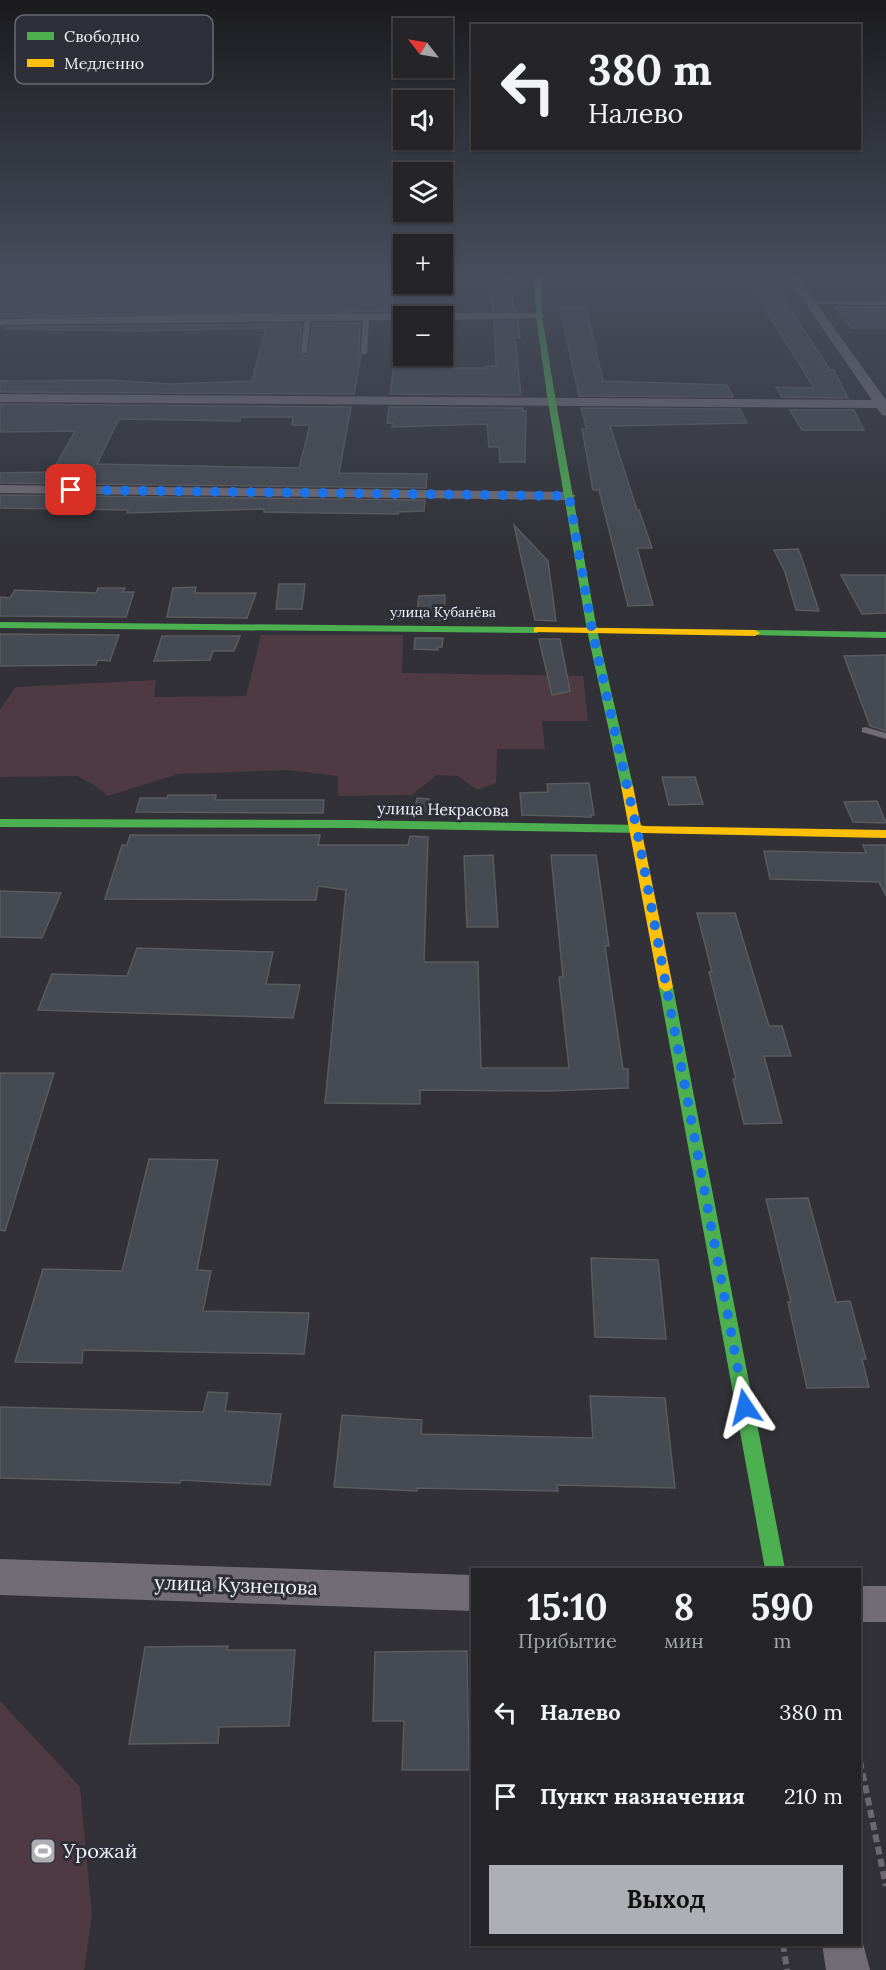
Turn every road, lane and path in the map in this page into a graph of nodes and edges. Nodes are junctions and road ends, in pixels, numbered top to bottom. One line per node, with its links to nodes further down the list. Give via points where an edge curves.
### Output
1 (547, 370): 4 (street)
2 (858, 370): 5 (street)
3 (0, 398): 4 (street)
4 (552, 402): 5 (street); 7 (street)
5 (884, 407)
6 (0, 489): 7 (street)
7 (569, 496): 9 (street)
8 (0, 625): 9 (street, улица Кубанёва)
9 (592, 630): 10 (street, улица Кубанёва); 14 (street)
10 (886, 635)
11 (865, 730): 12 (lane)
12 (886, 736)
13 (0, 823): 14 (street, улица Некрасова)
14 (637, 830): 15 (street, улица Некрасова); 16 (street)
15 (886, 834)
16 (775, 1568)
17 (0, 1577): 18 (street, улица Кузнецова)
18 (471, 1593)
19 (861, 1604): 20 (street)
20 (886, 1604)
21 (861, 1766): 22 (path)
22 (886, 1886)
23 (783, 1946): 25 (path)
24 (843, 1946): 26 (street)
25 (787, 1970)
26 (848, 1970)

